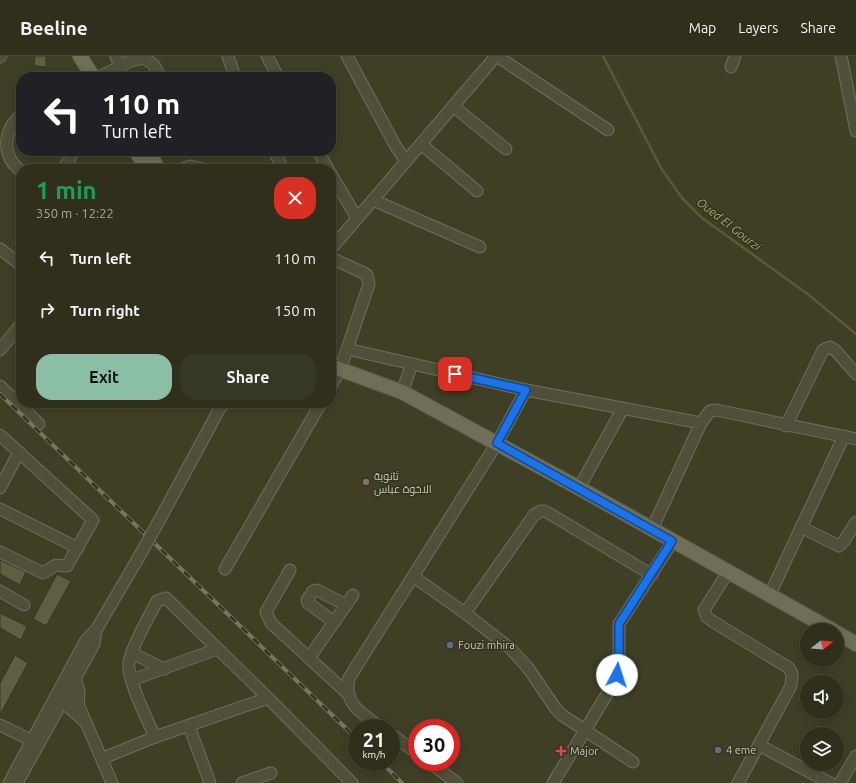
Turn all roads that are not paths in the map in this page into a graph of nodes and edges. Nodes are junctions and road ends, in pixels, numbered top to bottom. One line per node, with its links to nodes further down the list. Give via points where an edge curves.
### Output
1 (80, 56): 9 (main road)
2 (91, 56): 10 (main road)
3 (228, 56): 13 (street)
4 (267, 56): 14 (street)
5 (347, 56): 21 (street)
6 (496, 56): 15 (street); 17 (street)
7 (841, 56): 18 (street)
8 (118, 61): 11 (street); 12 (street, via 143,58 153,64)
9 (95, 72)
10 (97, 72)
11 (104, 72)
12 (158, 72)
13 (234, 72)
14 (275, 72)
15 (452, 106): 19 (street); 20 (street)
16 (16, 121): 22 (street, via 8,131 6,145 10,159)
17 (608, 130)
18 (856, 131)
19 (421, 144): 21 (street); 24 (street)
20 (506, 149)
21 (406, 161): 25 (street)
22 (16, 166)
23 (336, 182): 26 (street)
24 (477, 191)
25 (373, 200): 26 (street); 28 (street)
26 (357, 218): 27 (street)
27 (336, 243)
28 (480, 247)
29 (0, 249): 31 (street)
30 (336, 260): 33 (street, via 364,273 369,279)
31 (16, 261)
32 (16, 330): 34 (street)
33 (347, 349): 35 (street); 36 (street)
34 (0, 350)
35 (412, 364): 39 (street); 40 (street)
36 (336, 368): 40 (main road)
37 (856, 374): 48 (street, via 836,351 830,347 823,350)
38 (0, 386): 41 (street)
39 (526, 390): 45 (street); 52 (street)
40 (402, 392): 52 (main road)
41 (16, 402)
42 (23, 408): 47 (street)
43 (220, 408): 76 (street, bridge)
44 (318, 408): 63 (street)
45 (624, 408): 46 (street); 55 (street)
46 (701, 423): 48 (street, via 708,413 716,410); 59 (street)
47 (39, 424)
48 (786, 426): 50 (street)
49 (0, 435): 53 (street)
50 (844, 436): 51 (street); 58 (street)
51 (856, 439)
52 (497, 443): 55 (main road); 67 (street)
53 (19, 452): 54 (street); 61 (street, via 92,518)
54 (0, 488)
55 (579, 488): 59 (main road)
56 (0, 509): 61 (street)
57 (856, 522): 58 (street, via 838,546)
58 (801, 527): 69 (street)
59 (652, 529): 60 (main road)
60 (672, 541): 65 (main road); 66 (street)
61 (78, 548): 62 (street, via 68,565 56,565 43,573)
62 (0, 552)
63 (225, 569)
64 (290, 570): 81 (street, via 266,612 271,623)
65 (728, 572): 69 (main road); 96 (street, via 704,610 706,617 789,668 792,674 791,686)
66 (652, 575): 73 (street, via 546,511 541,511 534,515); 93 (street, via 619,624 619,669)
67 (414, 577): 73 (street); 85 (street, via 349,678)
68 (0, 591): 71 (street)
69 (770, 594): 75 (main road)
70 (353, 595): 72 (street)
71 (24, 605)
72 (346, 605): 74 (street); 74 (street, via 317,590 313,591 307,600 308,603)
73 (465, 613): 93 (street, via 511,649 528,668 556,709)
74 (334, 622): 81 (street)
75 (820, 623)
76 (96, 630): 83 (street, via 94,644); 86 (street, via 86,640)
77 (844, 637): 78 (main road)
78 (856, 644)
79 (217, 649): 80 (street, via 166,598 163,598 157,601); 82 (street); 87 (street)
80 (132, 653): 82 (street); 84 (street, via 128,667)
81 (309, 658): 85 (street)
82 (164, 669): 84 (street)
83 (75, 677): 86 (street); 88 (street, via 79,692)
84 (132, 680): 94 (street)
85 (348, 693): 90 (street, via 359,711)
86 (61, 694): 88 (street); 89 (street); 95 (street)
87 (268, 698): 92 (street); 107 (street)
88 (76, 709): 89 (street); 98 (street, via 86,723)
89 (55, 714): 95 (street)
90 (370, 719)
91 (0, 725): 95 (street)
92 (189, 726): 94 (street); 105 (street)
93 (586, 731): 99 (street); 109 (street)
94 (155, 738): 98 (street)
95 (35, 742): 102 (street); 103 (street)
96 (759, 745): 110 (street); 111 (street)
97 (856, 756): 112 (street)
98 (103, 758): 104 (street)
99 (634, 762)
100 (441, 771): 108 (street)
101 (271, 773): 106 (street)
102 (9, 783)
103 (17, 783)
104 (112, 783)
105 (210, 783)
106 (242, 783)
107 (352, 783)
108 (458, 783)
109 (553, 783)
110 (738, 783)
111 (830, 783)
112 (840, 783)

